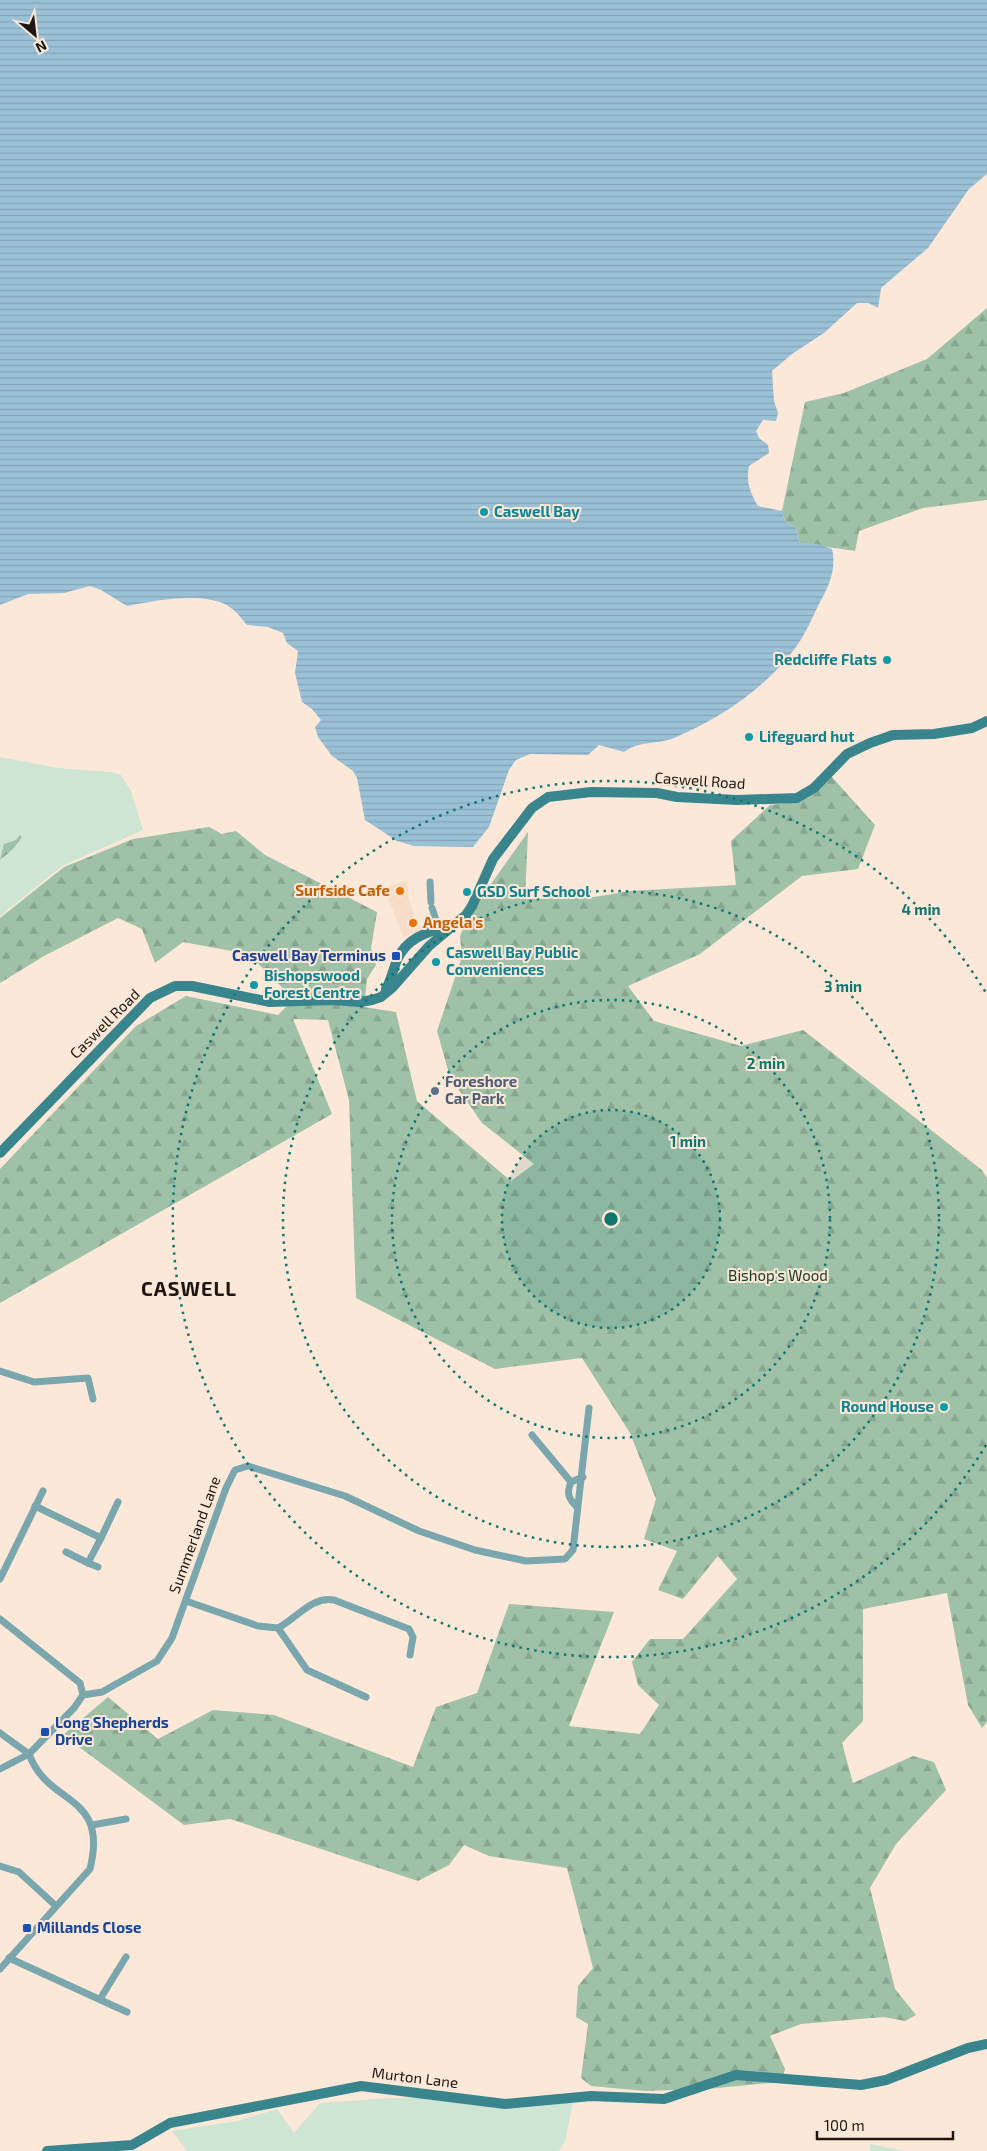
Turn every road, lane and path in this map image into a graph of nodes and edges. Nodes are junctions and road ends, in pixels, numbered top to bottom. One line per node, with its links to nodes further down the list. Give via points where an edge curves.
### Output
1 (987, 721): 3 (street, Caswell Road, via 972,728 934,734 893,735 870,743 847,754 814,788 797,798 736,800 657,793 591,792 548,797 532,808 492,859 472,906)
2 (430, 882): 4 (street)
3 (456, 923): 4 (street, Caswell Road); 5 (street, Caswell Road, via 429,946)
4 (439, 929): 5 (street, Caswell Road, via 415,938 406,946)
5 (381, 997): 6 (street, Caswell Road, via 360,1002 270,1002 192,986 175,986 150,998)
6 (0, 1153)
7 (0, 1371): 8 (street, via 34,1382 88,1378)
8 (93, 1399)
9 (589, 1408): 11 (street, Summerland Lane)
10 (532, 1435): 12 (street)
11 (582, 1477): 12 (street); 16 (street, Summerland Lane)
12 (571, 1482): 16 (street, Summerland Lane, via 569,1499)
13 (43, 1490): 15 (street)
14 (118, 1502): 17 (street)
15 (35, 1506): 17 (street); 21 (street)
16 (577, 1507): 22 (street, Summerland Lane, via 573,1550 565,1559 526,1561 475,1550 419,1531 345,1496 248,1466 235,1470 231,1476)
17 (101, 1538): 19 (street)
18 (66, 1552): 19 (street)
19 (88, 1563): 20 (street)
20 (98, 1567)
21 (0, 1579)
22 (186, 1601): 24 (street, via 258,1626); 26 (street, Summerland Lane, via 172,1638 157,1661 102,1692)
23 (0, 1619): 26 (street, via 80,1683)
24 (278, 1628): 25 (street, via 314,1602 334,1600 409,1629 413,1637); 27 (street, via 307,1670)
25 (410, 1656)
26 (82, 1695): 29 (street, via 74,1708)
27 (366, 1697)
28 (0, 1733): 29 (street)
29 (29, 1754): 30 (street); 32 (street, via 36,1770 78,1805)
30 (0, 1769)
31 (126, 1819): 32 (street)
32 (92, 1825): 34 (street, via 95,1848 90,1869)
33 (0, 1866): 34 (street, via 19,1872)
34 (56, 1906): 36 (street)
35 (126, 1957): 38 (street)
36 (9, 1958): 37 (street); 38 (street)
37 (0, 1968)
38 (100, 1998): 39 (street)
39 (127, 2012)
40 (987, 2044): 41 (street, Murton Lane, via 968,2048 886,2080 861,2085 736,2075 664,2099 591,2096 505,2104 361,2086 170,2123 132,2145)
41 (47, 2151)

